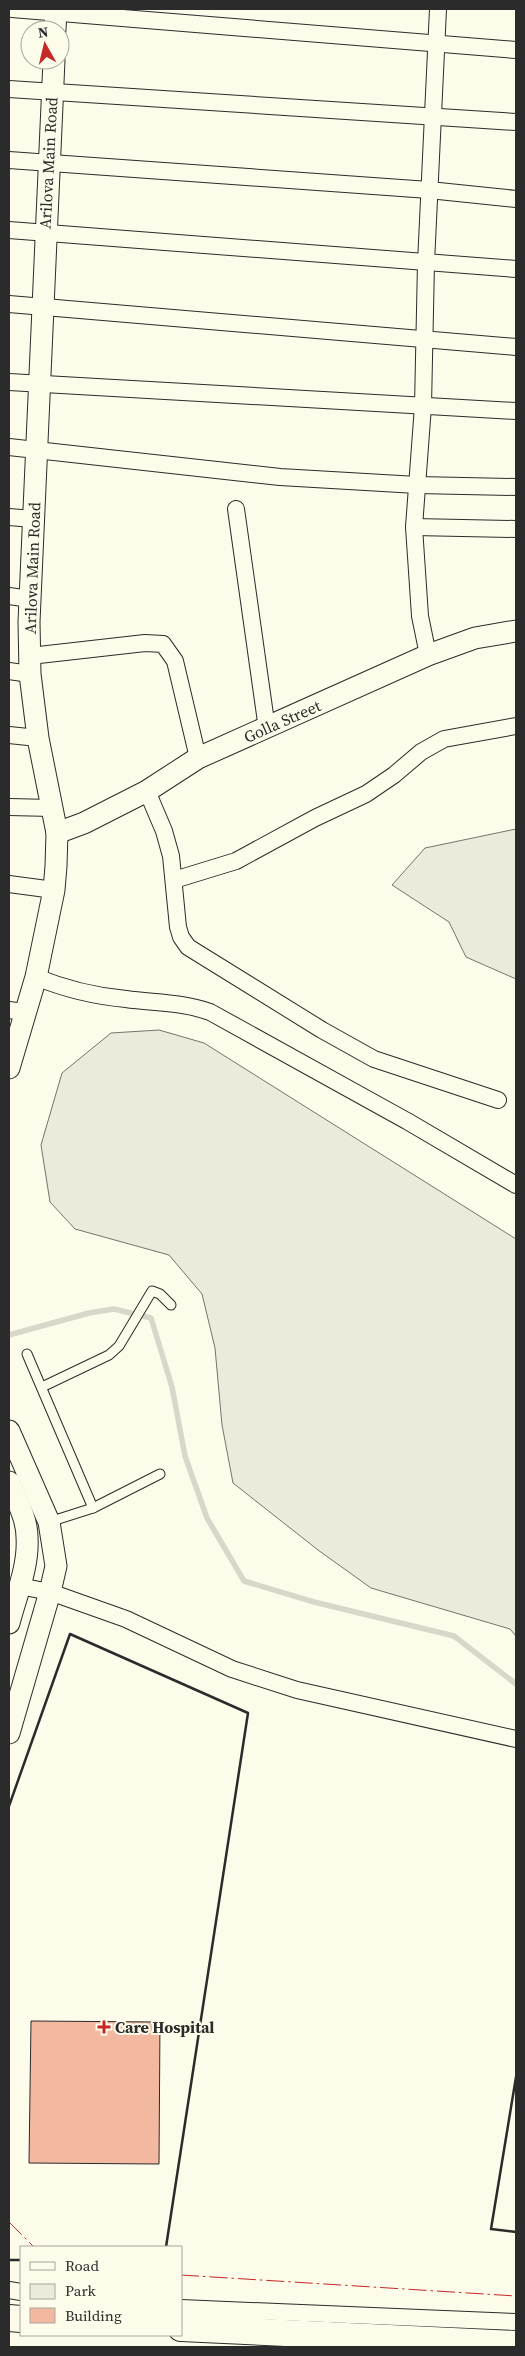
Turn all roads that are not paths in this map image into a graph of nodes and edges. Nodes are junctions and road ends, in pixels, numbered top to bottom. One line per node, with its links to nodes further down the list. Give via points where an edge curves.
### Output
1 (12, 9): 3 (street)
2 (438, 9): 4 (street)
3 (56, 17): 4 (street)
4 (436, 42): 5 (street); 9 (street)
5 (516, 50)
6 (53, 70): 8 (street, Arilova Main Road)
7 (9, 89): 8 (street)
8 (52, 92): 9 (street); 12 (street, Arilova Main Road)
9 (433, 115): 10 (street); 13 (street)
10 (516, 122)
11 (9, 160): 12 (street)
12 (48, 163): 13 (street); 16 (street, Arilova Main Road)
13 (429, 190): 14 (street); 17 (street)
14 (516, 198)
15 (9, 230): 16 (street)
16 (45, 233): 17 (street); 20 (street, Arilova Main Road)
17 (426, 263): 18 (street); 21 (street)
18 (516, 269)
19 (9, 304): 20 (street)
20 (42, 307): 21 (street); 24 (street, Arilova Main Road)
21 (424, 338): 22 (street); 25 (street)
22 (516, 347)
23 (9, 382): 24 (street)
24 (39, 384): 25 (street); 28 (street, Arilova Main Road)
25 (423, 406): 26 (street); 29 (street)
26 (516, 411)
27 (9, 447): 28 (street)
28 (36, 449): 29 (street, via 280,478); 33 (street, Arilova Main Road)
29 (417, 485): 30 (street); 34 (street)
30 (516, 487)
31 (236, 509): 43 (street)
32 (9, 517): 33 (street)
33 (33, 519): 37 (street, Arilova Main Road)
34 (414, 527): 35 (street); 39 (street, via 420,616)
35 (516, 529)
36 (9, 596): 37 (street)
37 (30, 599): 40 (street, Arilova Main Road)
38 (516, 630): 39 (street, Golla Street, via 475,638)
39 (428, 655): 43 (street, Golla Street)
40 (30, 665): 41 (street); 45 (street, Arilova Main Road); 46 (street, via 145,643 163,644 174,661)
41 (9, 671)
42 (516, 726): 51 (street, via 444,739 421,752 366,794 236,861)
43 (267, 729): 46 (street, Golla Street)
44 (9, 735): 45 (street)
45 (38, 738): 49 (street, Arilova Main Road)
46 (198, 758): 47 (street, Golla Street)
47 (147, 791): 50 (street, Golla Street); 51 (street, via 164,831)
48 (9, 807): 49 (street)
49 (52, 808): 50 (street, Arilova Main Road)
50 (57, 833): 53 (street, Arilova Main Road)
51 (174, 880): 57 (street, via 181,937 188,947 374,1059)
52 (9, 884): 53 (street)
53 (54, 890): 54 (street, Arilova Main Road)
54 (36, 977): 55 (street, Arilova Main Road); 58 (street, via 88,994 192,1006 210,1012 407,1120)
55 (16, 1011): 56 (street, Arilova Main Road)
56 (9, 1068)
57 (498, 1100)
58 (516, 1185)
59 (171, 1305): 61 (lane, via 152,1291 119,1346 109,1355)
60 (27, 1354): 61 (lane)
61 (42, 1387): 65 (lane)
62 (9, 1431): 66 (street)
63 (160, 1474): 65 (lane)
64 (9, 1482): 67 (street, via 28,1536)
65 (93, 1508): 66 (lane)
66 (49, 1522): 68 (street, via 56,1566)
67 (19, 1586): 68 (street); 69 (street)
68 (50, 1592): 70 (street); 71 (street, via 126,1619 232,1669 297,1690)
69 (9, 1623)
70 (9, 1734)
71 (516, 1739)
72 (182, 2308): 73 (street)
73 (516, 2322)
74 (182, 2328): 75 (main road)
75 (516, 2344)

